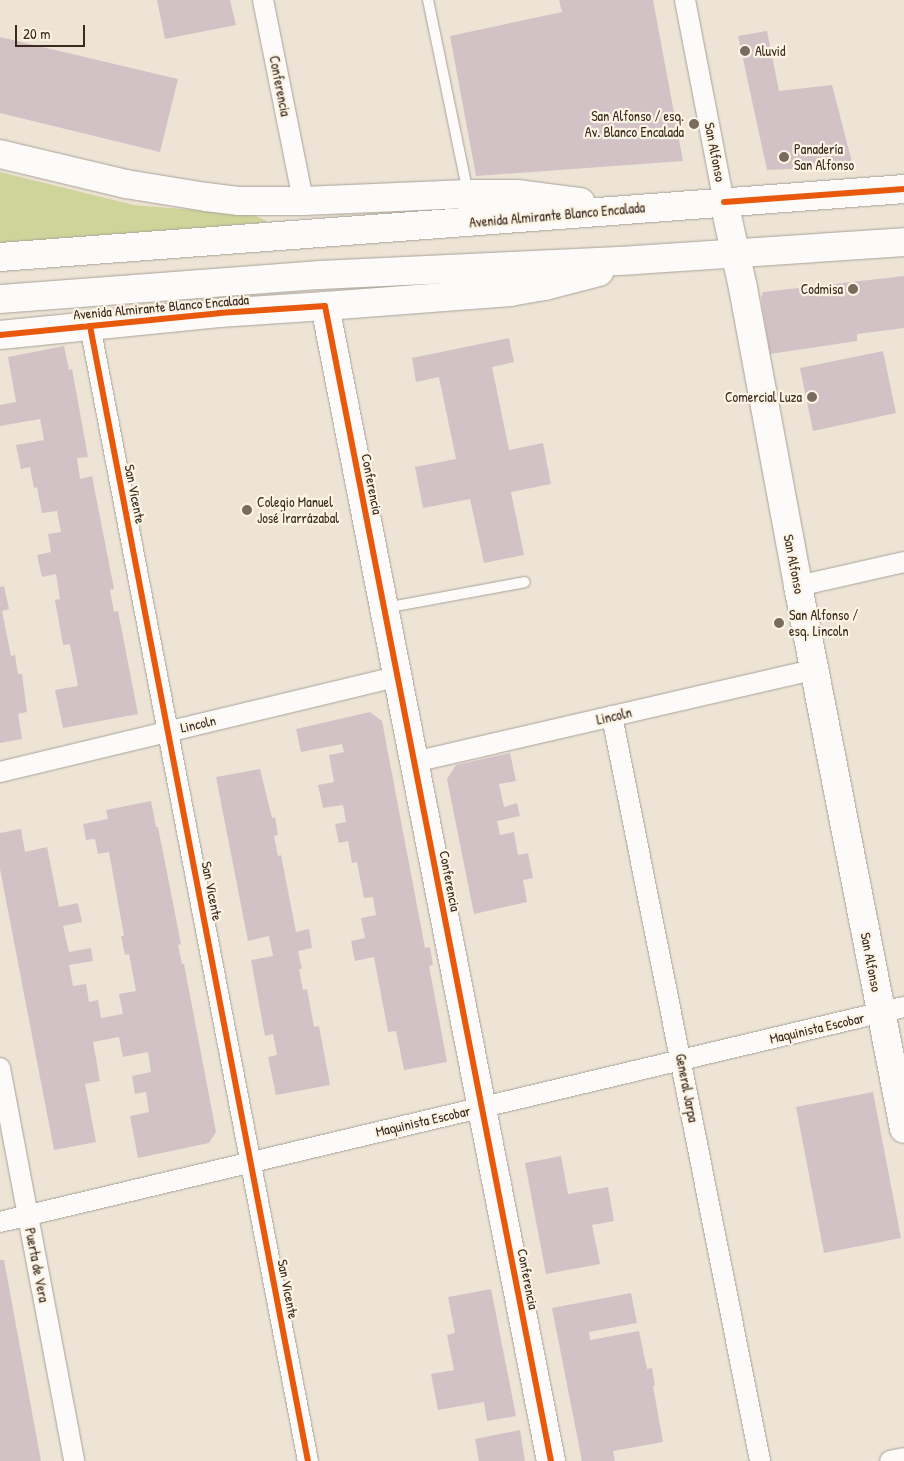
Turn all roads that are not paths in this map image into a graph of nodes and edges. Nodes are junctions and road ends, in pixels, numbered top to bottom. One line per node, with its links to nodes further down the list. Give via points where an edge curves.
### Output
1 (263, 0): 7 (street, Conferencia)
2 (428, 0): 6 (lane)
3 (685, 0): 8 (street, San Alfonso)
4 (0, 154): 7 (street, via 126,184 238,201)
5 (904, 189): 8 (street, Avenida Almirante Blanco Encalada)
6 (468, 194): 7 (street); 9 (street, via 553,198)
7 (303, 201)
8 (724, 202): 9 (street, Avenida Almirante Blanco Encalada); 11 (street, San Alfonso)
9 (621, 210): 12 (street, Avenida Almirante Blanco Encalada)
10 (904, 242): 11 (street, Avenida Almirante Blanco Encalada)
11 (736, 253): 13 (street, Avenida Almirante Blanco Encalada); 20 (street, San Alfonso)
12 (0, 257)
13 (636, 260): 14 (street, Avenida Almirante Blanco Encalada, via 320,275); 15 (street, Avenida Almirante Blanco Encalada, via 579,278 510,292)
14 (0, 298)
15 (325, 306): 16 (street, Avenida Almirante Blanco Encalada); 21 (street, Conferencia)
16 (90, 326): 17 (street, Avenida Almirante Blanco Encalada); 25 (street, San Vicente)
17 (0, 336)
18 (904, 562): 20 (street)
19 (525, 582): 21 (lane)
20 (798, 586): 22 (street, San Alfonso)
21 (384, 608): 23 (street, Conferencia)
22 (814, 670): 24 (street, Lincoln); 28 (street, San Alfonso)
23 (397, 677): 25 (street, Lincoln); 26 (street, Conferencia)
24 (612, 716): 26 (street, Lincoln); 29 (street, General Jarpa)
25 (168, 732): 27 (street, Lincoln); 33 (street, San Vicente)
26 (414, 762): 31 (street, Conferencia)
27 (0, 772)
28 (893, 1010): 29 (street, Maquinista Escobar); 32 (street, San Alfonso)
29 (681, 1060): 31 (street, Maquinista Escobar); 40 (street, General Jarpa)
30 (0, 1068): 34 (street, Puerta de Vera)
31 (482, 1107): 33 (street, Maquinista Escobar); 39 (street, Conferencia)
32 (904, 1129)
33 (251, 1162): 34 (street, Maquinista Escobar); 38 (street, San Vicente)
34 (27, 1215): 35 (street, Maquinista Escobar); 37 (street, Puerta de Vera)
35 (0, 1222)
36 (904, 1458): 41 (street)
37 (74, 1461)
38 (308, 1461)
39 (551, 1461)
40 (760, 1461)
41 (890, 1461)

